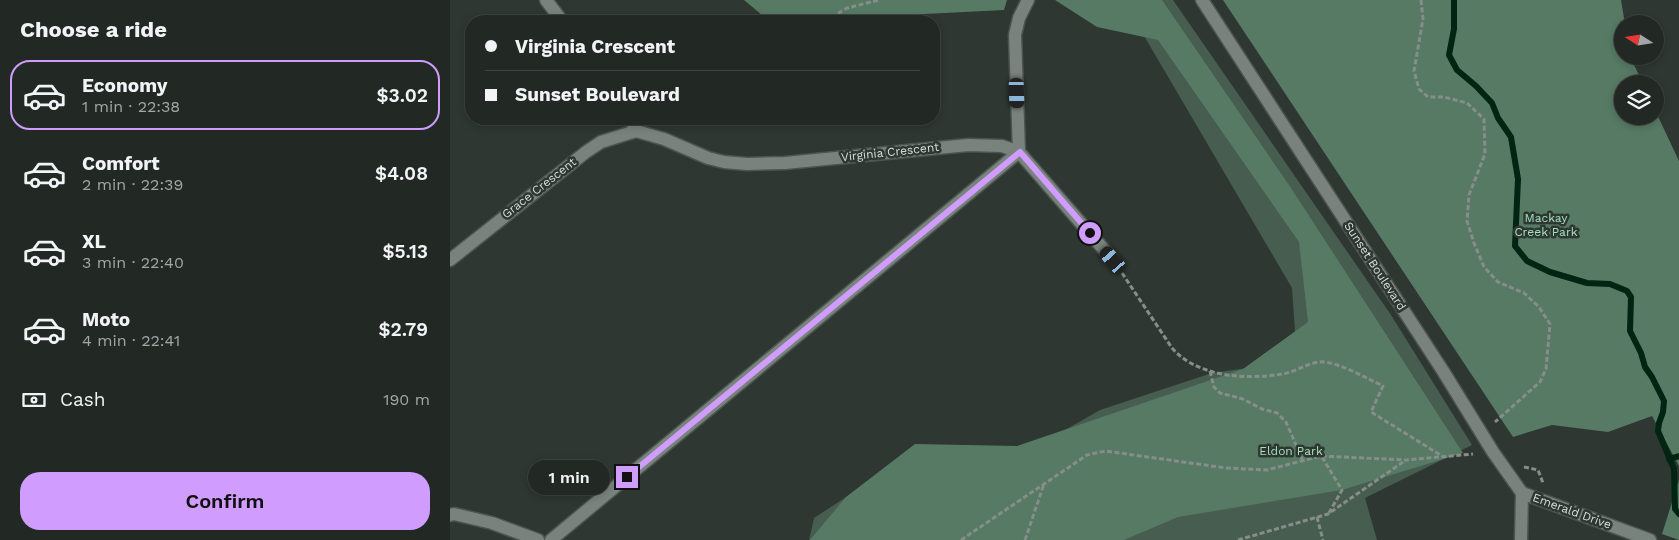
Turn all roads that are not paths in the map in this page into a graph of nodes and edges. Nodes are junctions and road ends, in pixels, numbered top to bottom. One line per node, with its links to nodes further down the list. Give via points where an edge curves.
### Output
1 (546, 0): 4 (street)
2 (1028, 0): 7 (street, via 1015,35)
3 (1202, 0): 10 (street, Sunset Boulevard)
4 (557, 15)
5 (634, 125): 6 (street)
6 (636, 131): 7 (street, Virginia Crescent, via 708,158 747,164 968,145 1002,146); 8 (street, Grace Crescent, via 601,142 586,152)
7 (1020, 152): 9 (street); 13 (street)
8 (450, 260)
9 (1113, 260)
10 (1522, 493): 14 (street); 15 (street, Emerald Drive)
11 (450, 515): 12 (street, via 492,523)
12 (538, 540)
13 (551, 540)
14 (1521, 540)
15 (1650, 540)

